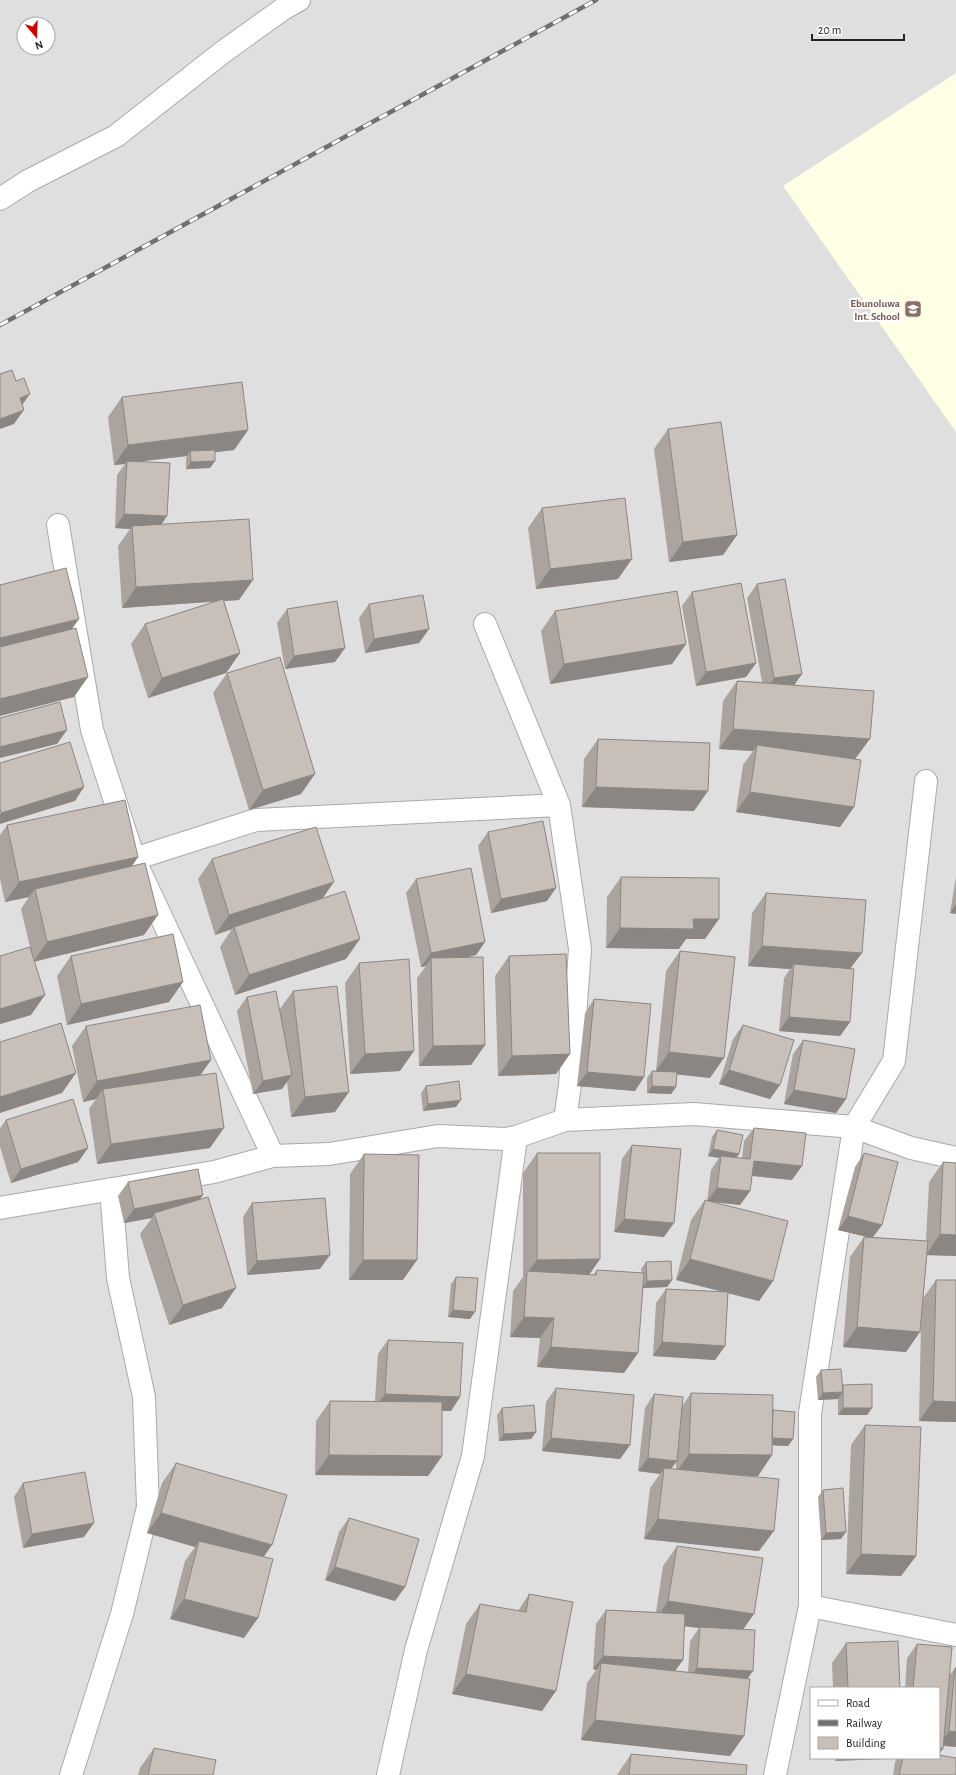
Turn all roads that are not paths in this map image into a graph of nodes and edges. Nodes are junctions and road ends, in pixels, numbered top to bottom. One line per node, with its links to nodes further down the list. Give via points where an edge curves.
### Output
1 (300, 0): 2 (street, via 283,9 223,52 116,136 28,181)
2 (0, 199)
3 (58, 525): 7 (street, via 92,730)
4 (485, 624): 6 (street)
5 (926, 781): 9 (street, via 894,1061)
6 (559, 805): 7 (street, via 256,820); 8 (street, via 580,949)
7 (134, 859): 11 (street)
8 (565, 1120): 9 (street, via 694,1114); 10 (street)
9 (854, 1127): 12 (street, via 911,1148); 15 (street, via 810,1413)
10 (516, 1137): 11 (street, via 505,1139 438,1136 329,1154); 18 (street, via 473,1456 416,1650)
11 (273, 1156): 13 (street, via 214,1172)
12 (956, 1158)
13 (110, 1189): 14 (street); 17 (street, via 118,1278 144,1397 148,1507 122,1614)
14 (0, 1208)
15 (810, 1606): 16 (street); 19 (street)
16 (956, 1634)
17 (71, 1775)
18 (388, 1775)
19 (775, 1775)

